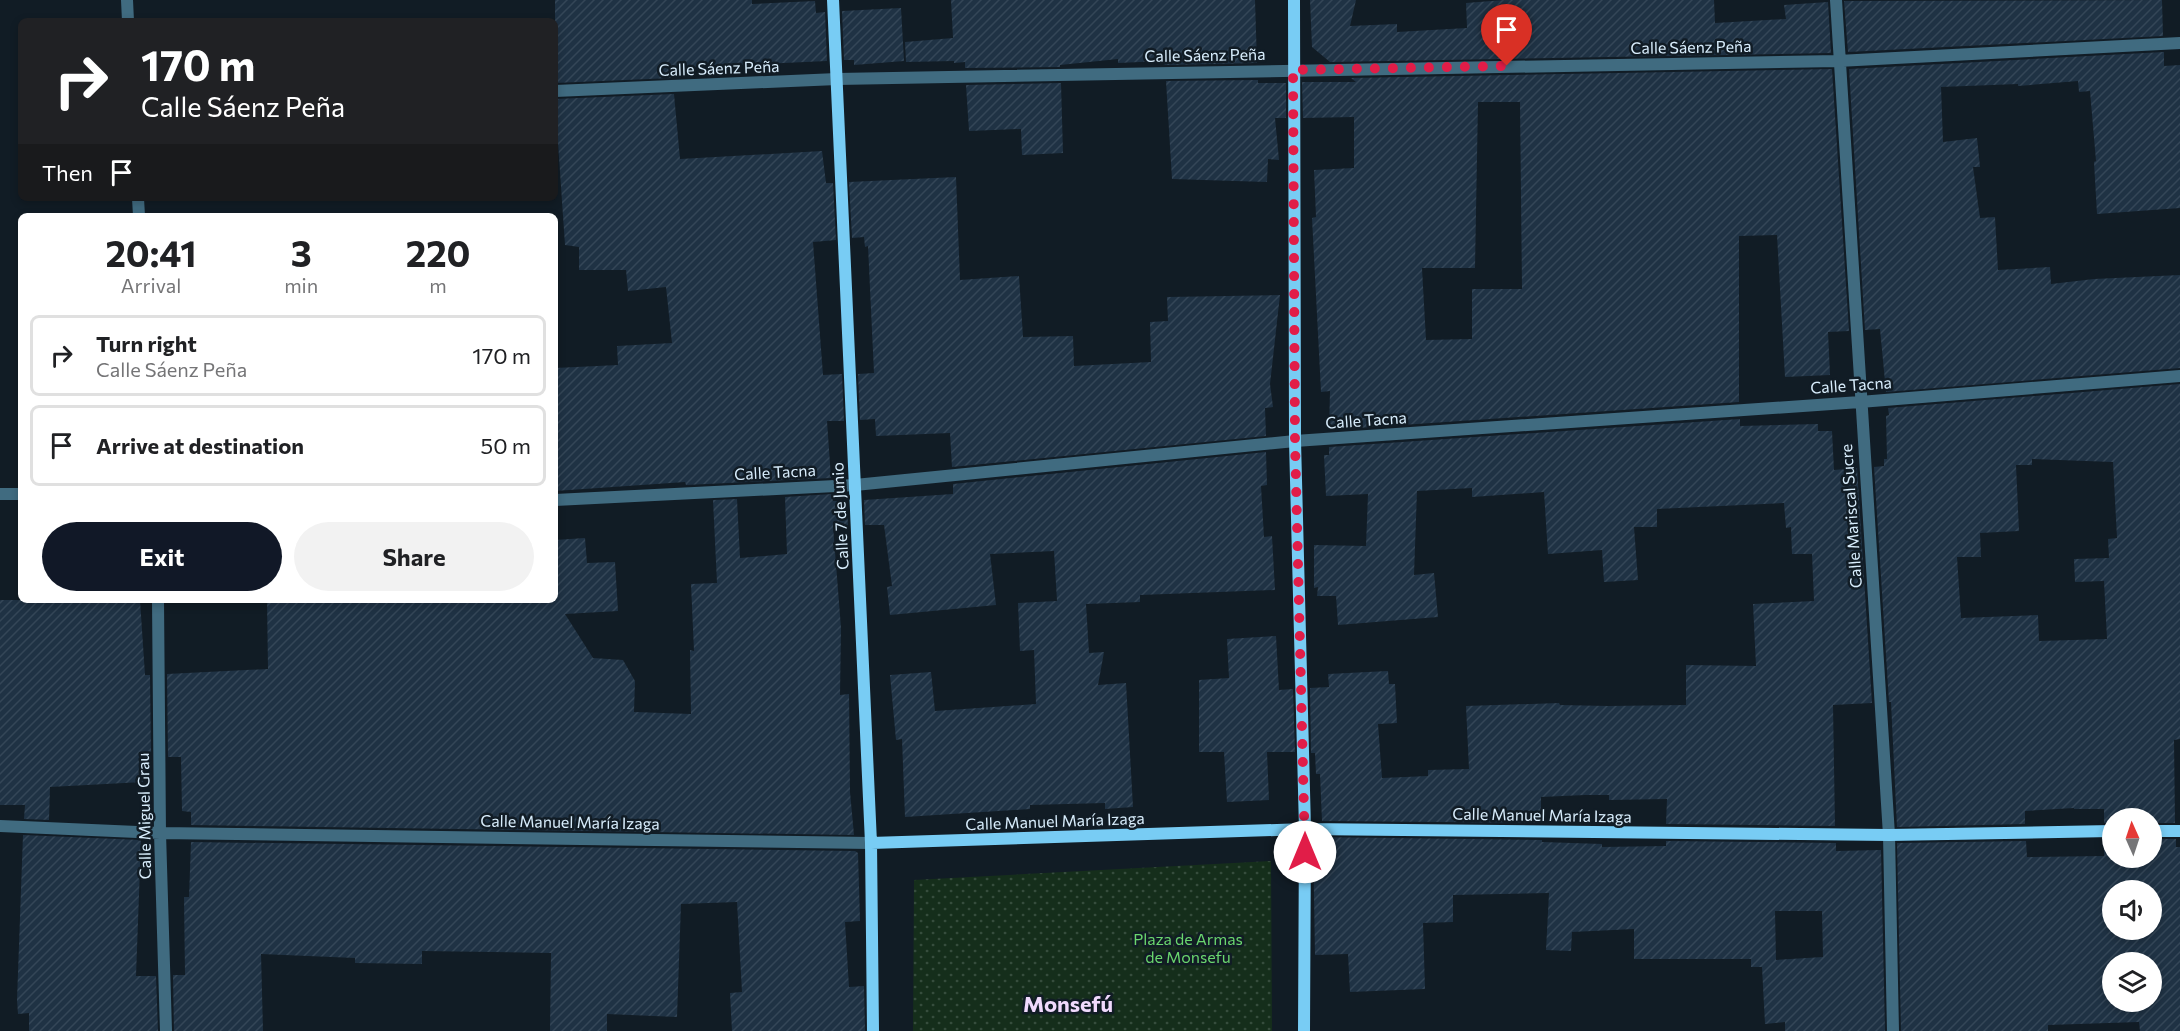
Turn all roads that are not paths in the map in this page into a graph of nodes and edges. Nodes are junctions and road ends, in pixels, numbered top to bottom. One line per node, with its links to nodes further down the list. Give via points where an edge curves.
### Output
1 (127, 0): 5 (street)
2 (833, 0): 9 (street, Calle 7 de Junio)
3 (1294, 0): 8 (street)
4 (1836, 0): 7 (street, Calle Mariscal Sucre)
5 (128, 18)
6 (2180, 43): 7 (street, Calle Sáenz Peña)
7 (1839, 61): 8 (street, Calle Sáenz Peña); 12 (street, Calle Mariscal Sucre)
8 (1293, 70): 9 (street, Calle Sáenz Peña); 13 (street)
9 (837, 80): 10 (street, Calle Sáenz Peña); 14 (street, Calle 7 de Junio)
10 (558, 91)
11 (2180, 376): 12 (street, Calle Tacna)
12 (1860, 402): 13 (street, Calle Tacna); 25 (street, Calle Mariscal Sucre)
13 (1295, 441): 14 (street, Calle Tacna); 20 (street)
14 (855, 485): 17 (street, Calle Tacna); 26 (street, Calle 7 de Junio)
15 (0, 494): 16 (street)
16 (18, 494)
17 (558, 500)
18 (158, 603): 24 (street, Calle Miguel Grau)
19 (0, 826): 24 (street, Calle Manuel María Izaga)
20 (1305, 829): 25 (street, Calle Manuel María Izaga); 26 (street, Calle Manuel María Izaga); 29 (street)
21 (2102, 831): 25 (street, Calle Manuel María Izaga)
22 (2162, 831): 23 (street)
23 (2180, 831)
24 (160, 833): 26 (street, Calle Manuel María Izaga); 27 (street, Calle Miguel Grau)
25 (1889, 835): 30 (street, Calle Mariscal Sucre)
26 (871, 843): 28 (street, Calle 7 de Junio)
27 (166, 1031)
28 (873, 1031)
29 (1304, 1031)
30 (1893, 1031)

